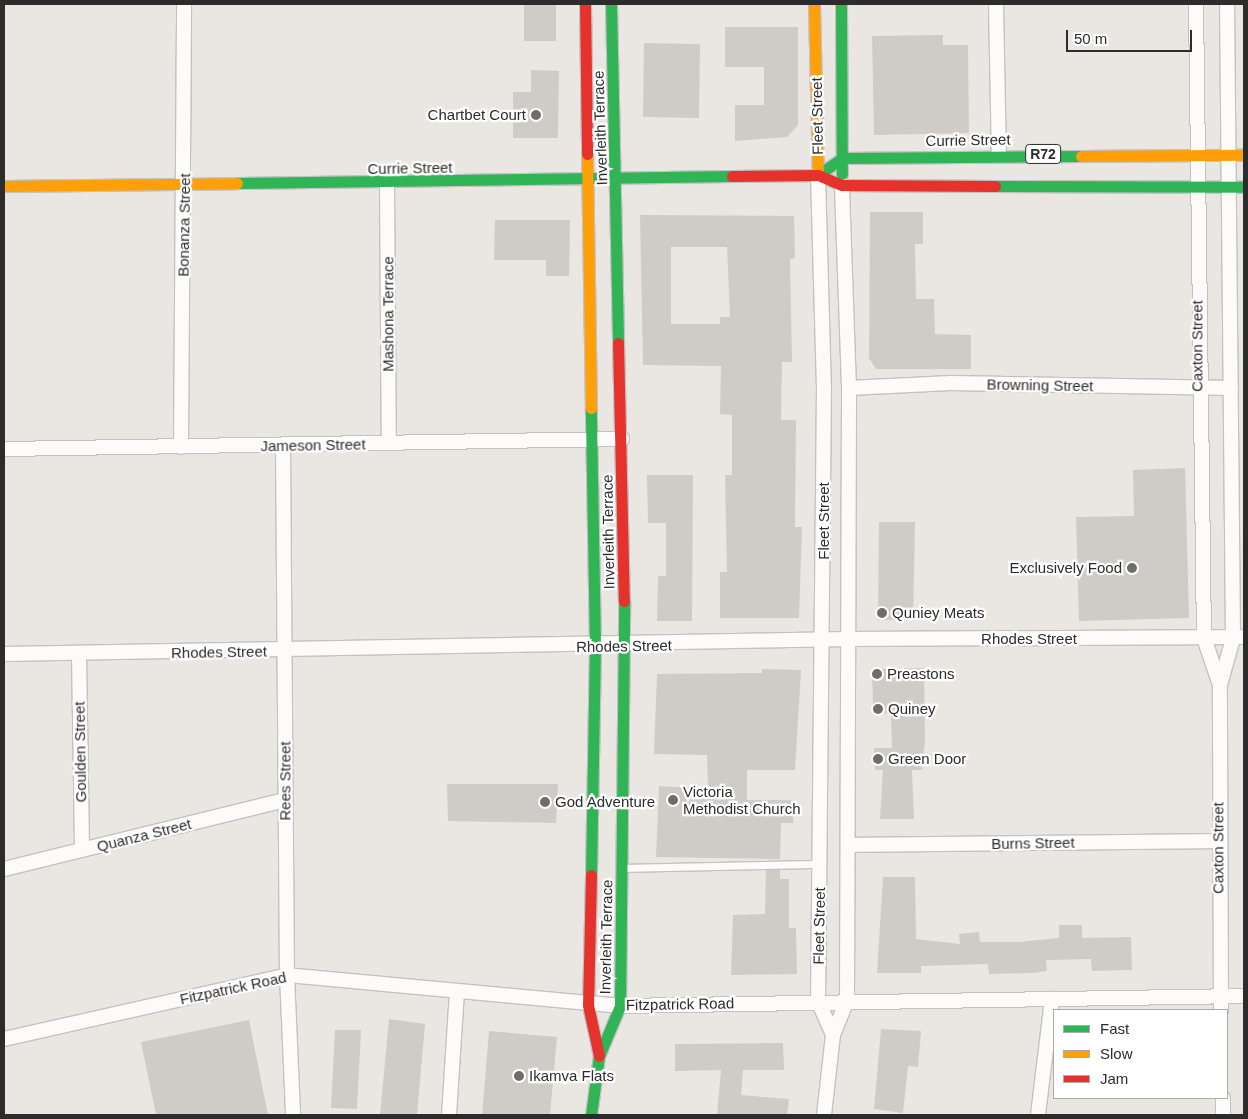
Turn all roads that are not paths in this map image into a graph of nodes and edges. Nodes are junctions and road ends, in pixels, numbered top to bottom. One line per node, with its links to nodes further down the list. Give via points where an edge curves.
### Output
1 (184, 4): 20 (street, Bonanza Street)
2 (585, 4): 3 (street); 15 (street, Inverleith Terrace)
3 (611, 4): 4 (street); 16 (street, Inverleith Terrace)
4 (619, 4)
5 (814, 4): 14 (street, Fleet Street)
6 (841, 4): 13 (street, Fleet Street)
7 (996, 4): 10 (street)
8 (1196, 4): 11 (street, Caxton Street)
9 (1227, 4): 12 (street, Caxton Street)
10 (999, 154): 11 (street, Currie Street / R72); 13 (street, Currie Street / R72)
11 (1198, 155): 12 (street, Currie Street / R72); 21 (street, Caxton Street)
12 (1237, 155): 22 (street, Caxton Street)
13 (842, 158): 14 (street); 18 (street, Fleet Street)
14 (818, 175): 16 (street, Currie Street); 18 (street, Currie Street); 35 (street, Fleet Street)
15 (589, 179): 16 (street, Currie Street); 17 (street, Currie Street); 27 (street, Inverleith Terrace)
16 (617, 179): 26 (street, Inverleith Terrace)
17 (387, 184): 20 (street, Currie Street); 28 (street, Mashona Terrace)
18 (842, 185): 21 (street, Currie Street / R72); 23 (street, Fleet Street)
19 (4, 186): 20 (street, Currie Street)
20 (185, 186): 29 (street, Bonanza Street)
21 (1196, 187): 22 (street, Currie Street / R72); 24 (street, Caxton Street)
22 (1237, 187): 25 (street, Caxton Street)
23 (850, 388): 24 (street, Browning Street, via 951,383); 34 (street, Fleet Street)
24 (1197, 388): 25 (street, Browning Street); 32 (street, Caxton Street)
25 (1231, 388): 33 (street, Caxton Street)
26 (622, 439): 27 (street, Jameson Street); 36 (street, Inverleith Terrace)
27 (593, 440): 28 (street, Jameson Street); 37 (street, Inverleith Terrace)
28 (389, 443): 30 (street, Jameson Street)
29 (181, 446): 30 (street, Jameson Street); 31 (street, Jameson Street)
30 (283, 446): 38 (street, Rees Street)
31 (4, 449)
32 (1204, 638): 33 (street, Rhodes Street); 34 (street, Rhodes Street); 41 (street, Caxton Street)
33 (1239, 638): 41 (street, Caxton Street)
34 (849, 639): 35 (street, Rhodes Street); 44 (street, Fleet Street)
35 (824, 640): 36 (street, Rhodes Street); 46 (street, Fleet Street)
36 (625, 646): 37 (street, Rhodes Street); 47 (street, Inverleith Terrace)
37 (595, 647): 38 (street, Rhodes Street); 56 (street, Inverleith Terrace)
38 (284, 650): 40 (street, Rhodes Street); 42 (street, Rees Street)
39 (4, 654): 40 (street, Rhodes Street)
40 (79, 654): 45 (street, Goulden Street)
41 (1220, 685): 43 (street, Caxton Street)
42 (285, 800): 45 (street, Quanza Street); 49 (street, Rees Street)
43 (1217, 841): 44 (street, Burns Street); 55 (street, Caxton Street)
44 (850, 845): 54 (street, Fleet Street)
45 (82, 850): 48 (street, Quanza Street)
46 (820, 864): 47 (lane); 53 (street, Fleet Street)
47 (622, 868): 57 (street, Inverleith Terrace)
48 (4, 869)
49 (286, 975): 50 (street, Fitzpatrick Road); 59 (street, Fitzpatrick Road); 62 (street, Rees Street)
50 (457, 992): 56 (street, Fitzpatrick Road); 63 (street)
51 (1244, 996): 55 (street, Fitzpatrick Road)
52 (1052, 999): 54 (street, Fitzpatrick Road); 55 (street, Fitzpatrick Road); 66 (street)
53 (818, 1001): 54 (street, Fitzpatrick Road); 57 (street, Fitzpatrick Road); 58 (street, Fleet Street)
54 (847, 1001): 58 (street, Fleet Street)
55 (1221, 1004)
56 (588, 1005): 57 (street, Fitzpatrick Road); 60 (street, Inverleith Terrace)
57 (620, 1006): 60 (street, Inverleith Terrace)
58 (833, 1035): 65 (street, Fleet Street)
59 (4, 1039)
60 (599, 1056): 64 (street, Inverleith Terrace)
61 (1222, 1099): 67 (street)
62 (293, 1115)
63 (449, 1115)
64 (591, 1115)
65 (824, 1115)
66 (1038, 1115)
67 (1223, 1115)

